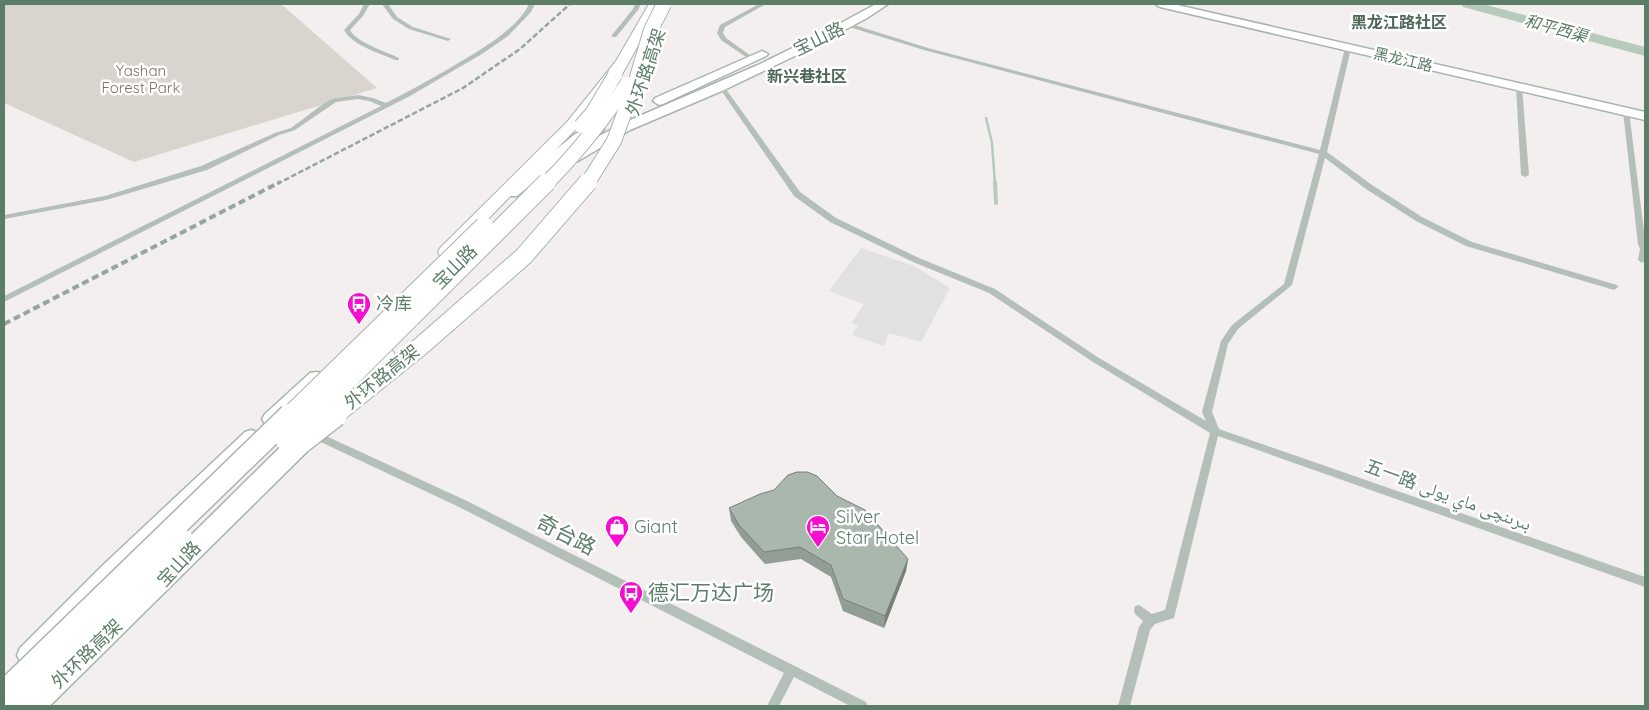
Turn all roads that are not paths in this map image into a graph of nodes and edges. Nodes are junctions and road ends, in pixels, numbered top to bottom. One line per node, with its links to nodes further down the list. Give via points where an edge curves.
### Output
1 (367, 4): 17 (street, via 347,30 359,43)
2 (385, 4): 15 (street, via 395,18 412,28)
3 (532, 4): 22 (street, via 530,11 506,35)
4 (638, 4): 14 (street)
5 (655, 4): 19 (highway)
6 (664, 4): 42 (highway, 外环路高架, bridge, via 651,30 614,140 586,185 524,256 300,443)
7 (670, 4): 19 (highway); 43 (highway, 外环路高架, via 624,137 598,182 537,252 318,438)
8 (763, 4): 18 (street, via 722,26 720,33 723,39)
9 (866, 4): 18 (main road, 宝山路)
10 (883, 4): 13 (main road, 宝山路)
11 (1160, 4): 16 (main road, 黑龙江路)
12 (1177, 4): 16 (main road, 黑龙江路)
13 (848, 25): 20 (main road, 宝山路); 26 (street)
14 (614, 36)
15 (448, 39)
16 (1348, 46): 21 (main road, 黑龙江路); 23 (main road, 黑龙江路); 26 (street)
17 (397, 59)
18 (752, 59): 32 (main road, 宝山路, via 580,137 522,183)
19 (622, 72): 32 (highway); 33 (highway, bridge, via 602,142 386,356); 40 (highway, bridge, via 555,158); 41 (highway, bridge, via 607,114 569,161)
20 (722, 86): 33 (main road, 宝山路, via 592,143 535,185 405,317); 34 (street, 五一路 بىرىنچى ماي يولى, via 797,194 833,220 916,260 992,291 1096,360)
21 (1519, 87): 24 (main road, 黑龙江路); 27 (street)
22 (387, 106): 28 (street, via 358,97 334,100 293,128 204,168 106,198); 31 (street)
23 (1645, 110)
24 (1626, 111): 25 (main road, 黑龙江路); 29 (street, via 1644,249)
25 (1645, 116)
26 (1323, 153): 30 (street, via 1419,220 1469,244); 34 (street, via 1288,285 1235,327 1224,343 1207,412)
27 (1525, 175)
28 (4, 218)
29 (1642, 260)
30 (1614, 287)
31 (4, 299)
32 (399, 303): 39 (main road, 宝山路, via 212,473)
33 (304, 429): 38 (street, 奇台路, via 463,504); 43 (main road, 宝山路)
34 (1215, 430): 35 (street, 五一路 بىرىنچى ماي يولى); 37 (street, via 1170,614)
35 (1645, 582)
36 (1139, 610): 37 (street)
37 (1151, 620): 46 (street, via 1141,636)
38 (791, 671): 44 (street); 45 (street, 奇台路)
39 (4, 678)
40 (4, 692)
41 (15, 706)
42 (34, 706)
43 (48, 706)
44 (773, 706)
45 (862, 706)
46 (1124, 706)

